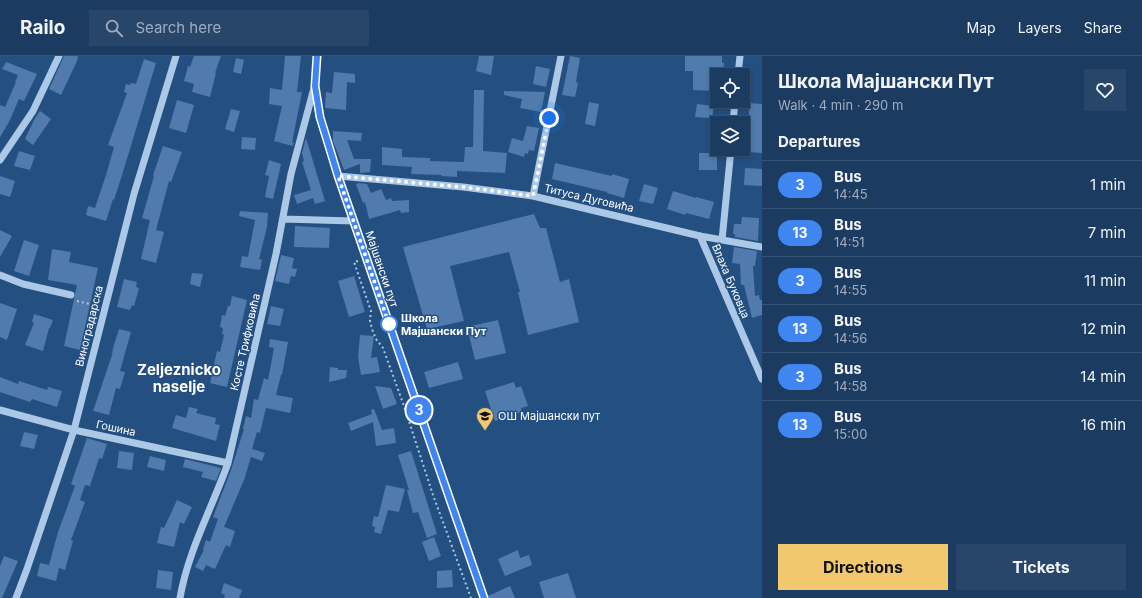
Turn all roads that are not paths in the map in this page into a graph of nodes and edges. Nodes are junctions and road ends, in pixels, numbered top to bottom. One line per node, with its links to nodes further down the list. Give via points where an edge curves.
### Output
1 (59, 56): 9 (street, via 33,111)
2 (176, 56): 21 (street, Виноградарска, via 134,194)
3 (317, 56): 7 (street, Мајшански пут)
4 (561, 56): 11 (street)
5 (740, 56): 6 (street)
6 (739, 68)
7 (315, 86): 10 (street, Мајшански пут, via 320,117); 12 (street, Косте Трифковића, via 291,174)
8 (730, 156): 15 (street, Влаха Буковца)
9 (0, 160)
10 (338, 176): 11 (street, Титуса Дуговића); 13 (street, Мајшански пут)
11 (533, 196): 14 (street, Титуса Дуговића)
12 (283, 220): 13 (street); 22 (street, Косте Трифковића)
13 (353, 221): 25 (street, Мајшански пут)
14 (700, 236): 15 (street, Титуса Дуговића); 19 (street, Влаха Буковца)
15 (722, 240): 16 (street, Титуса Дуговића)
16 (762, 247)
17 (0, 275): 18 (street, via 23,284)
18 (71, 295)
19 (762, 379)
20 (0, 410): 21 (street, Гошина)
21 (74, 430): 22 (street, Гошина); 23 (street, Виноградарска)
22 (228, 463): 24 (street, Косте Трифковића, via 190,559)
23 (16, 598)
24 (180, 598)
25 (484, 598)

